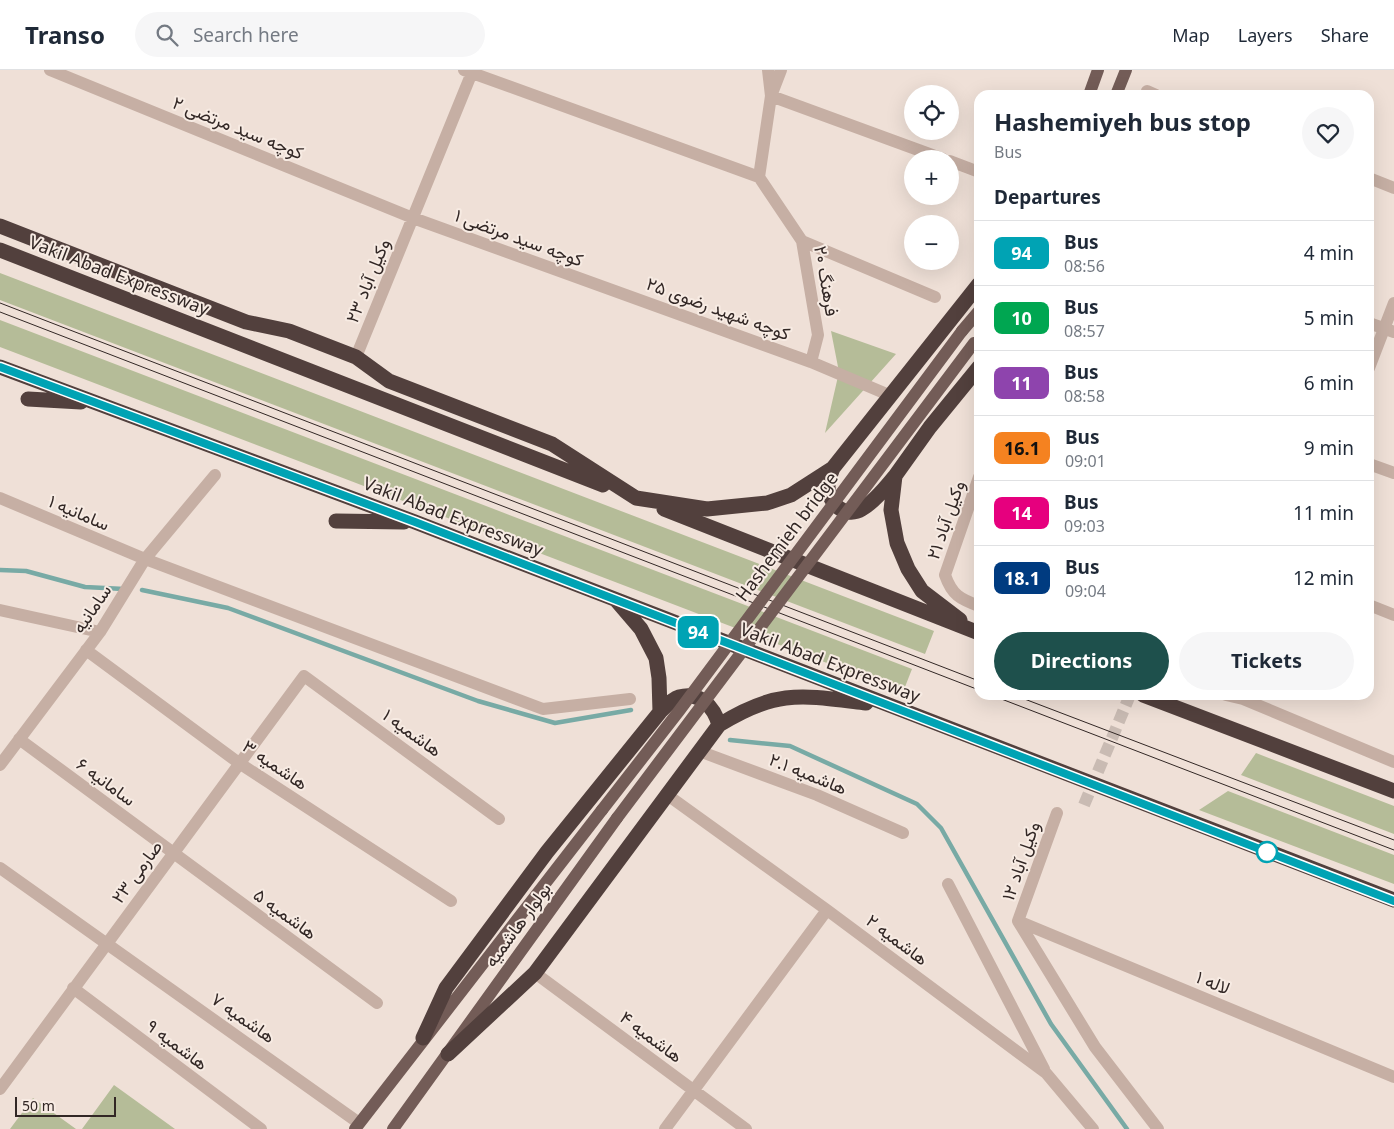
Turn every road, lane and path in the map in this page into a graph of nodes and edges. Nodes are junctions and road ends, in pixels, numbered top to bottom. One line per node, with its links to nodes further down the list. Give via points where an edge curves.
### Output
1 (50, 70): 16 (street, کوچه سید مرتضی ۲)
2 (768, 70): 9 (street)
3 (781, 70): 9 (street)
4 (1098, 70): 7 (main road)
5 (1126, 70): 8 (main road)
6 (469, 71): 13 (street); 16 (street, ۲۳ وکیل آباد)
7 (1091, 90)
8 (1118, 90)
9 (771, 96): 10 (street); 13 (street)
10 (919, 150)
11 (959, 164): 12 (street)
12 (974, 170)
13 (759, 177): 18 (street, فرهنگ ۲۰)
14 (1374, 180): 15 (street)
15 (1394, 188)
16 (413, 218): 20 (street, کوچه سید مرتضی ۱); 28 (street, ۲۳ وکیل آباد)
17 (0, 226): 28 (highway, via 246,322 288,331)
18 (802, 242): 22 (street); 30 (street, فرهنگ ۲۰, via 818,335)
19 (0, 250): 43 (highway, Vakil Abad Expressway)
20 (612, 290): 30 (street, کوچه شهید رضوی ۲۵)
21 (974, 290): 33 (highway)
22 (936, 297)
23 (1394, 303): 26 (street)
24 (974, 317): 70 (main road, Hashemieh bridge, bridge)
25 (1374, 324): 26 (street)
26 (1389, 330): 29 (street)
27 (974, 344): 72 (main road, Hashemieh bridge, bridge)
28 (356, 357): 43 (highway, via 389,381 552,444)
29 (1374, 358)
30 (811, 362): 33 (street, کوچه شهید رضوی ۲۵)
31 (0, 367): 35 (highway, Vakil Abad Expressway)
32 (974, 373): 40 (highway)
33 (889, 395): 37 (highway)
34 (28, 399): 35 (highway)
35 (97, 403): 45 (highway, Vakil Abad Expressway)
36 (1374, 466): 38 (street)
37 (833, 468): 40 (highway, via 828,484 829,496 837,508 846,512 861,510); 43 (highway, via 791,495 767,503 707,509)
38 (1394, 473)
39 (215, 475): 46 (street, سامانیه)
40 (895, 476): 52 (highway, via 892,510 897,543 908,569 922,591)
41 (974, 492): 48 (street, ۲۱ وکیل آباد, via 946,575 950,588 962,600)
42 (0, 498): 46 (street, سامانیه ۱)
43 (636, 498): 53 (highway, Vakil Abad Expressway)
44 (336, 521): 45 (highway)
45 (415, 522): 47 (highway, Vakil Abad Expressway)
46 (145, 559): 54 (street, سامانیه); 57 (street, سامانیه ۱, via 543,709)
47 (616, 600): 60 (highway, Vakil Abad Expressway); 61 (highway, via 641,629 656,658)
48 (974, 604)
49 (1374, 607): 51 (street)
50 (0, 610): 54 (street)
51 (1394, 615)
52 (974, 630)
53 (974, 631)
54 (100, 632): 55 (street, سامانیه)
55 (86, 650): 63 (street, سامانیه); 65 (street, هاشمیه ۳)
56 (304, 676): 65 (street, صارمی ۲۳); 73 (street, هاشمیه ۱)
57 (630, 699)
58 (1156, 700): 68 (highway)
59 (1251, 700): 66 (street)
60 (890, 706): 62 (highway, via 804,695 786,697 745,709); 78 (highway, Vakil Abad Expressway)
61 (660, 712): 62 (highway, via 677,698 700,698 713,709); 86 (highway, via 547,852 446,988)
62 (719, 725): 64 (highway)
63 (19, 739): 67 (street, سامانیه); 75 (street, سامانیه ۶)
64 (699, 751): 69 (highway); 74 (street, هاشمیه ۲.۱, via 817,795)
65 (239, 762): 75 (street, صارمی ۲۳); 79 (street, هاشمیه ۳)
66 (1394, 762)
67 (0, 765)
68 (1394, 791)
69 (666, 794): 80 (street, هاشمیه ۲); 83 (highway)
70 (602, 810): 86 (main road, بولوار هاشمیه)
71 (1057, 813): 81 (street, ۱۲ وکیل آباد)
72 (616, 818): 87 (main road, بولوار هاشمیه)
73 (499, 819)
74 (903, 833)
75 (173, 853): 82 (street, صارمی ۲۳); 85 (street, هاشمیه ۵)
76 (0, 868): 82 (street, هاشمیه ۷)
77 (948, 884): 88 (street)
78 (1394, 900)
79 (451, 901)
80 (827, 910): 88 (street, هاشمیه ۲); 91 (street)
81 (1018, 922): 89 (street, لاله ۱); 98 (street, via 1096,1048)
82 (106, 943): 84 (street, صارمی ۲۳); 92 (street, هاشمیه ۷)
83 (535, 973): 87 (highway); 91 (street, هاشمیه ۴)
84 (73, 988): 90 (street, صارمی ۲۳); 93 (street, هاشمیه ۹)
85 (377, 1003)
86 (423, 1038): 92 (main road, بولوار هاشمیه)
87 (448, 1054): 94 (main road, بولوار هاشمیه)
88 (1046, 1073): 97 (street, هاشمیه ۲)
89 (1394, 1077)
90 (2, 1082)
91 (694, 1091): 95 (street); 96 (street, هاشمیه ۴)
92 (357, 1126)
93 (260, 1129)
94 (393, 1129)
95 (665, 1129)
96 (746, 1129)
97 (1094, 1129)
98 (1158, 1129)

